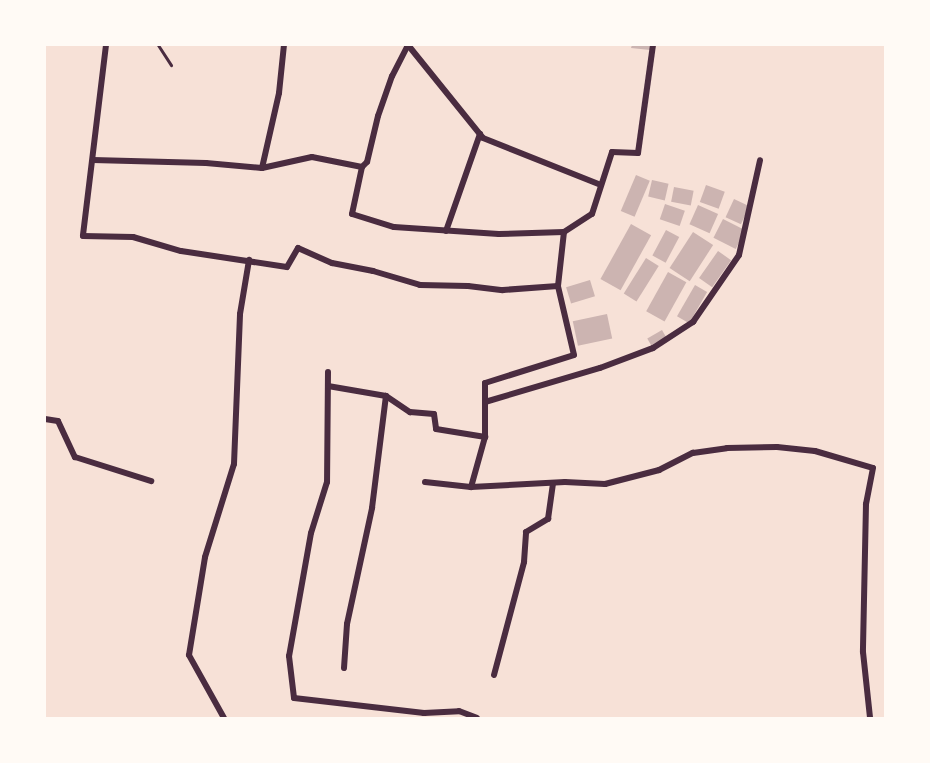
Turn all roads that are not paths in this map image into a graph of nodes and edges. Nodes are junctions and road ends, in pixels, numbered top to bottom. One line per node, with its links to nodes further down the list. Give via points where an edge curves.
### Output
1 (106, 45): 6 (street)
2 (284, 45): 9 (street, via 279,93)
3 (408, 45): 5 (street); 8 (street, via 392,76)
4 (652, 45): 10 (street, via 638,153 612,152)
5 (480, 134): 10 (street); 11 (street)
6 (93, 160): 9 (street); 13 (street, via 83,236 133,237 182,250)
7 (760, 160): 18 (street, via 739,255 693,322 652,348 600,369)
8 (362, 167): 9 (street, via 312,157); 11 (street, via 352,214 394,227)
9 (262, 168)
10 (601, 185): 12 (street, via 592,214)
11 (446, 231): 12 (street)
12 (564, 232): 14 (street)
13 (249, 260): 14 (street, via 287,267 298,248 332,262 420,285 503,290); 27 (street, via 240,314 234,464 205,557 189,655)
14 (558, 286): 18 (street, via 574,355 485,383)
15 (328, 372): 16 (street)
16 (328, 386): 17 (street); 28 (street, via 327,482 309,545 289,656 294,698 424,713 459,711)
17 (386, 396): 20 (street, via 410,412 434,414 436,429); 25 (street, via 372,508 347,624)
18 (485, 402): 20 (street)
19 (45, 419): 21 (street, via 58,421 75,457)
20 (485, 437): 24 (street)
21 (151, 482)
22 (425, 482): 24 (street)
23 (553, 483): 24 (street); 26 (street, via 548,519 526,531 524,562); 29 (street, via 605,484 658,470 693,453 727,448 815,451 873,468 866,504 863,652)
24 (471, 487)
25 (344, 668)
26 (494, 675)
27 (224, 718)
28 (477, 718)
29 (870, 718)

